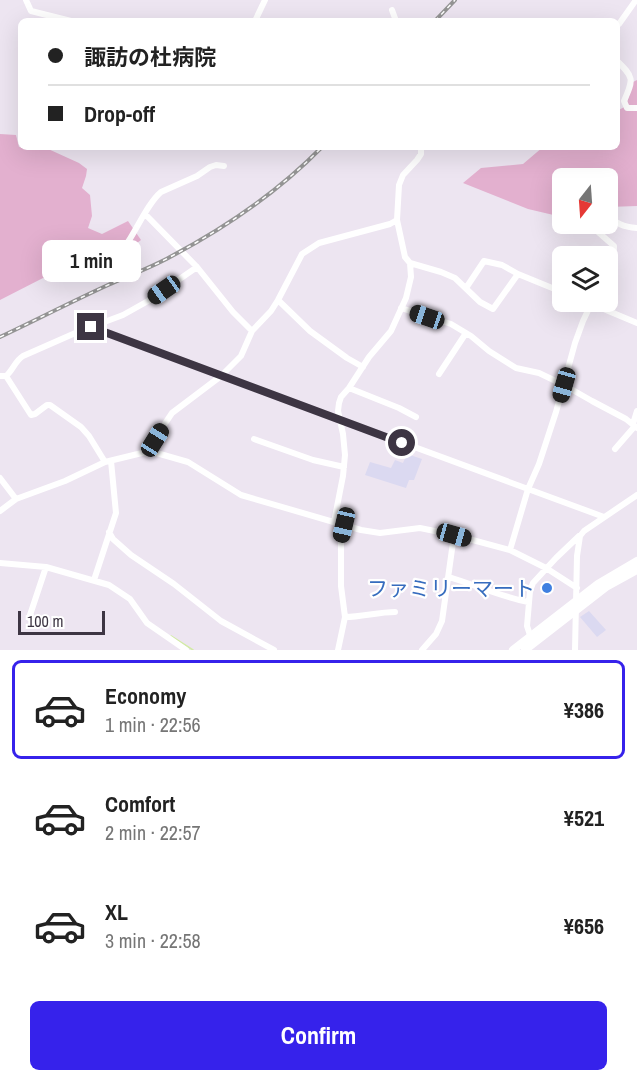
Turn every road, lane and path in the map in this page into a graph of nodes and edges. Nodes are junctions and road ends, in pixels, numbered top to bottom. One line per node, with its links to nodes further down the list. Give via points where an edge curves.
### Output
1 (26, 0): 5 (street, via 31,11)
2 (265, 0): 6 (street)
3 (636, 0): 8 (street)
4 (392, 10): 7 (street)
5 (59, 18)
6 (256, 18)
7 (395, 18)
8 (620, 23)
9 (620, 64): 10 (street, via 631,76 632,85 624,101 627,108)
10 (637, 108)
11 (422, 150): 14 (street, via 400,180)
12 (224, 166): 13 (street, via 210,167 161,192)
13 (145, 214): 18 (street); 21 (street)
14 (397, 220): 20 (street, via 405,257); 25 (street, via 319,243 302,254)
15 (618, 224): 16 (street)
16 (637, 228)
17 (600, 234): 19 (street)
18 (128, 242)
19 (614, 246)
20 (410, 263): 23 (street, via 455,278); 26 (street, via 409,288)
21 (196, 267): 30 (street, via 148,301); 31 (street)
22 (518, 274): 23 (street, via 484,261); 23 (street, via 493,309); 24 (street)
23 (466, 288)
24 (552, 288)
25 (278, 300): 31 (street); 33 (street, via 310,331)
26 (401, 308): 32 (street, via 451,324); 33 (street, via 391,331)
27 (586, 312): 37 (street)
28 (612, 312): 29 (street)
29 (637, 323)
30 (91, 327): 35 (street, via 23,356); 36 (street)
31 (252, 331): 36 (street, via 241,356)
32 (466, 333): 34 (street); 37 (street, via 516,368)
33 (363, 367): 38 (street)
34 (439, 374)
35 (3, 376): 46 (street, via 30,415 50,405 81,427)
36 (221, 376): 41 (street); 45 (street, via 172,413)
37 (564, 385): 42 (street); 49 (street)
38 (349, 388): 40 (street); 41 (street, via 339,403)
39 (637, 411): 42 (street)
40 (416, 417)
41 (339, 419): 47 (street); 49 (street)
42 (635, 426): 44 (street)
43 (254, 439): 47 (street, via 303,458)
44 (615, 449)
45 (146, 452): 46 (street); 54 (street, via 188,462 241,495)
46 (108, 461): 51 (street); 56 (street, via 116,513)
47 (344, 467): 54 (street)
48 (0, 478): 51 (street)
49 (528, 489): 53 (street); 59 (street)
50 (637, 495): 53 (street)
51 (16, 499): 52 (street)
52 (0, 512)
53 (604, 518): 58 (street)
54 (334, 522): 55 (street)
55 (344, 525): 57 (street, via 380,533 420,528); 72 (street, via 341,586)
56 (109, 532): 66 (street); 76 (street, via 131,555 221,621)
57 (454, 535): 59 (street); 65 (street)
58 (580, 536): 63 (street); 67 (street)
59 (510, 550): 63 (street)
60 (637, 561): 68 (street)
61 (0, 563): 62 (street)
62 (46, 567): 66 (street); 73 (street)
63 (546, 568): 67 (street); 69 (street, via 533,583)
64 (637, 570): 70 (street, via 606,587)
65 (449, 577): 69 (street); 78 (street, via 442,621)
66 (94, 580): 75 (street, via 130,599 147,623)
67 (576, 588): 68 (street)
68 (576, 601): 70 (street); 74 (street)
69 (528, 602): 74 (street, via 527,626)
70 (576, 611): 74 (street); 81 (street)
71 (395, 612): 72 (street)
72 (345, 617): 77 (street)
73 (30, 618)
74 (532, 640): 79 (street); 80 (street)
75 (186, 650)
76 (274, 650)
77 (338, 650)
78 (422, 650)
79 (513, 650)
80 (525, 650)
81 (575, 650)

